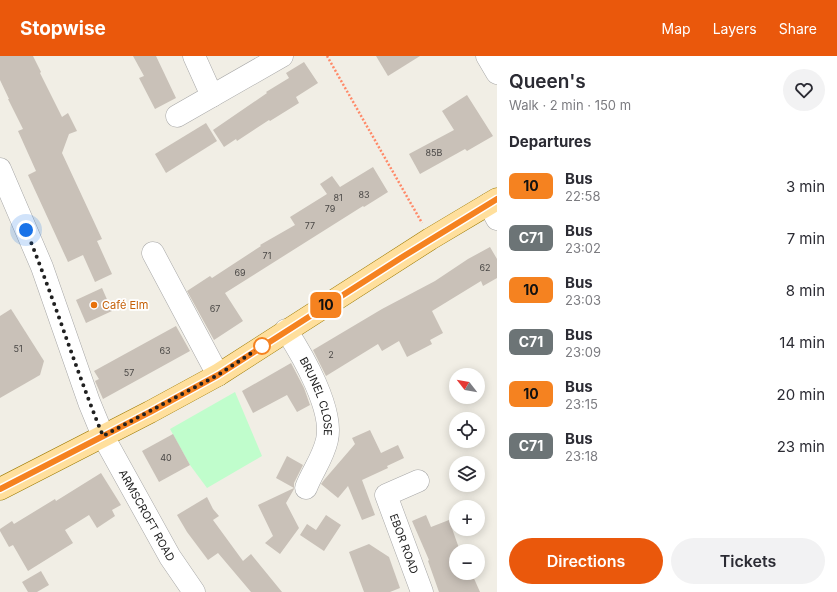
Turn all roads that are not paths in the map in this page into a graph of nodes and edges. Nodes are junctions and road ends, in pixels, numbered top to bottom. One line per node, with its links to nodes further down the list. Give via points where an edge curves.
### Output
1 (194, 56): 5 (street)
2 (282, 56): 5 (street)
3 (487, 56): 4 (street)
4 (497, 73)
5 (212, 96): 6 (street)
6 (177, 116)
7 (0, 169): 8 (street, ARMSCROFT ROAD)
8 (5, 195): 13 (street, ARMSCROFT ROAD, via 42,267)
9 (494, 207): 11 (main road, via 430,239)
10 (153, 253): 12 (street)
11 (286, 330): 12 (main road); 15 (street, BRUNEL CLOSE, via 317,388 326,416 327,439)
12 (218, 375): 13 (main road)
13 (103, 436): 16 (main road); 17 (street, ARMSCROFT ROAD, via 170,557)
14 (418, 481): 18 (street, EBOR ROAD, via 386,495)
15 (306, 488)
16 (0, 489)
17 (194, 592)
18 (422, 592)

